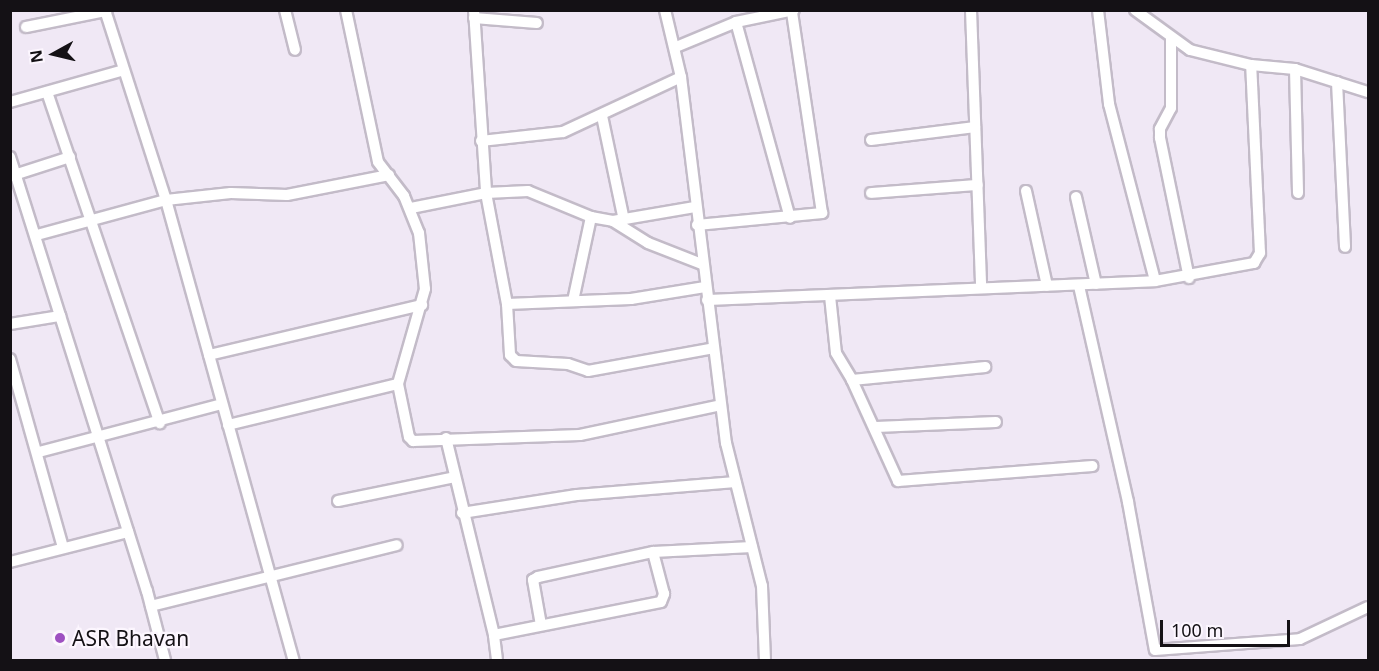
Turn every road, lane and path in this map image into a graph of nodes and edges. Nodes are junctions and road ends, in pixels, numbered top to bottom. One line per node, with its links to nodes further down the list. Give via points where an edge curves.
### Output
1 (285, 10): 15 (street)
2 (346, 10): 31 (street, via 376,151)
3 (665, 10): 14 (street)
4 (971, 10): 25 (street)
5 (1098, 10): 50 (street, via 1109,104)
6 (1135, 10): 13 (street)
7 (106, 11): 12 (street); 18 (street)
8 (793, 11): 10 (street); 42 (street, via 822,213)
9 (474, 14): 11 (street); 27 (street)
10 (736, 22): 14 (street); 42 (street)
11 (537, 23)
12 (26, 27)
13 (1170, 37): 16 (street, via 1190,50); 49 (street, via 1171,108 1160,129 1160,138)
14 (676, 47): 19 (street)
15 (295, 50)
16 (1251, 65): 17 (street); 49 (street, via 1260,253 1254,263)
17 (1295, 69): 20 (street); 36 (street)
18 (124, 70): 21 (street); 38 (street)
19 (681, 76): 24 (street); 40 (street)
20 (1337, 82): 22 (street); 47 (street)
21 (46, 92): 23 (street); 29 (street)
22 (1368, 92)
23 (10, 102)
24 (602, 116): 27 (street, via 563,132); 44 (street)
25 (975, 128): 26 (street); 32 (street)
26 (871, 140)
27 (481, 141): 34 (street)
28 (10, 157): 30 (street)
29 (70, 157): 30 (street); 43 (street)
30 (13, 175): 46 (street)
31 (389, 175): 38 (street, via 286,195 231,193); 39 (street)
32 (978, 185): 35 (street); 55 (street)
33 (1026, 191): 52 (street)
34 (486, 193): 39 (street); 41 (street, via 528,191); 59 (street)
35 (871, 193)
36 (1298, 193)
37 (1076, 197): 51 (street)
38 (166, 200): 43 (street); 64 (street)
39 (411, 207): 60 (street, via 419,233 425,289)
40 (695, 207): 44 (street); 45 (street)
41 (591, 217): 44 (street); 58 (street)
42 (790, 218): 45 (street)
43 (92, 220): 46 (street); 72 (street)
44 (618, 220): 48 (street, via 648,243)
45 (697, 225): 48 (street)
46 (37, 235): 61 (street)
47 (1345, 247)
48 (702, 264): 54 (street)
49 (1189, 278): 50 (street)
50 (1155, 281): 51 (street)
51 (1096, 284): 53 (street)
52 (1047, 286): 53 (street); 55 (street)
53 (1079, 286): 91 (street, via 1128,502 1155,650 1300,639)
54 (705, 287): 57 (street); 58 (street, via 631,299)
55 (981, 287): 56 (street)
56 (830, 296): 57 (street); 67 (street, via 836,353)
57 (707, 300): 63 (street)
58 (573, 302): 59 (street)
59 (507, 304): 63 (street, via 510,356 516,362 568,364 588,371)
60 (422, 305): 64 (street); 68 (street)
61 (60, 316): 62 (street); 76 (street)
62 (10, 324)
63 (714, 348): 70 (street)
64 (208, 355): 69 (street)
65 (10, 359): 77 (street)
66 (985, 367): 67 (street)
67 (852, 380): 74 (street)
68 (398, 384): 73 (street); 75 (street, via 409,437 413,441)
69 (222, 404): 72 (street); 73 (street)
70 (721, 405): 75 (street, via 580,435); 80 (street)
71 (996, 422): 74 (street)
72 (159, 423): 76 (street)
73 (228, 425): 89 (street)
74 (876, 427): 78 (street, via 893,474 898,481 909,483)
75 (446, 438): 79 (street)
76 (99, 439): 77 (street); 83 (street)
77 (39, 452): 86 (street)
78 (1092, 466)
79 (455, 477): 81 (street); 82 (street)
80 (735, 482): 82 (street, via 576,495); 85 (street)
81 (338, 501)
82 (462, 513): 93 (street)
83 (129, 532): 86 (street); 90 (street)
84 (398, 545): 89 (street)
85 (752, 547): 87 (street); 97 (street, via 762,586)
86 (63, 548): 88 (street)
87 (654, 552): 92 (street, via 538,577 534,580); 92 (street, via 664,594 657,604)
88 (11, 560)
89 (269, 574): 90 (street); 95 (street)
90 (151, 606): 94 (street)
91 (1368, 607)
92 (541, 625): 93 (street)
93 (494, 634): 96 (street)
94 (165, 660)
95 (294, 660)
96 (497, 660)
97 (765, 660)

